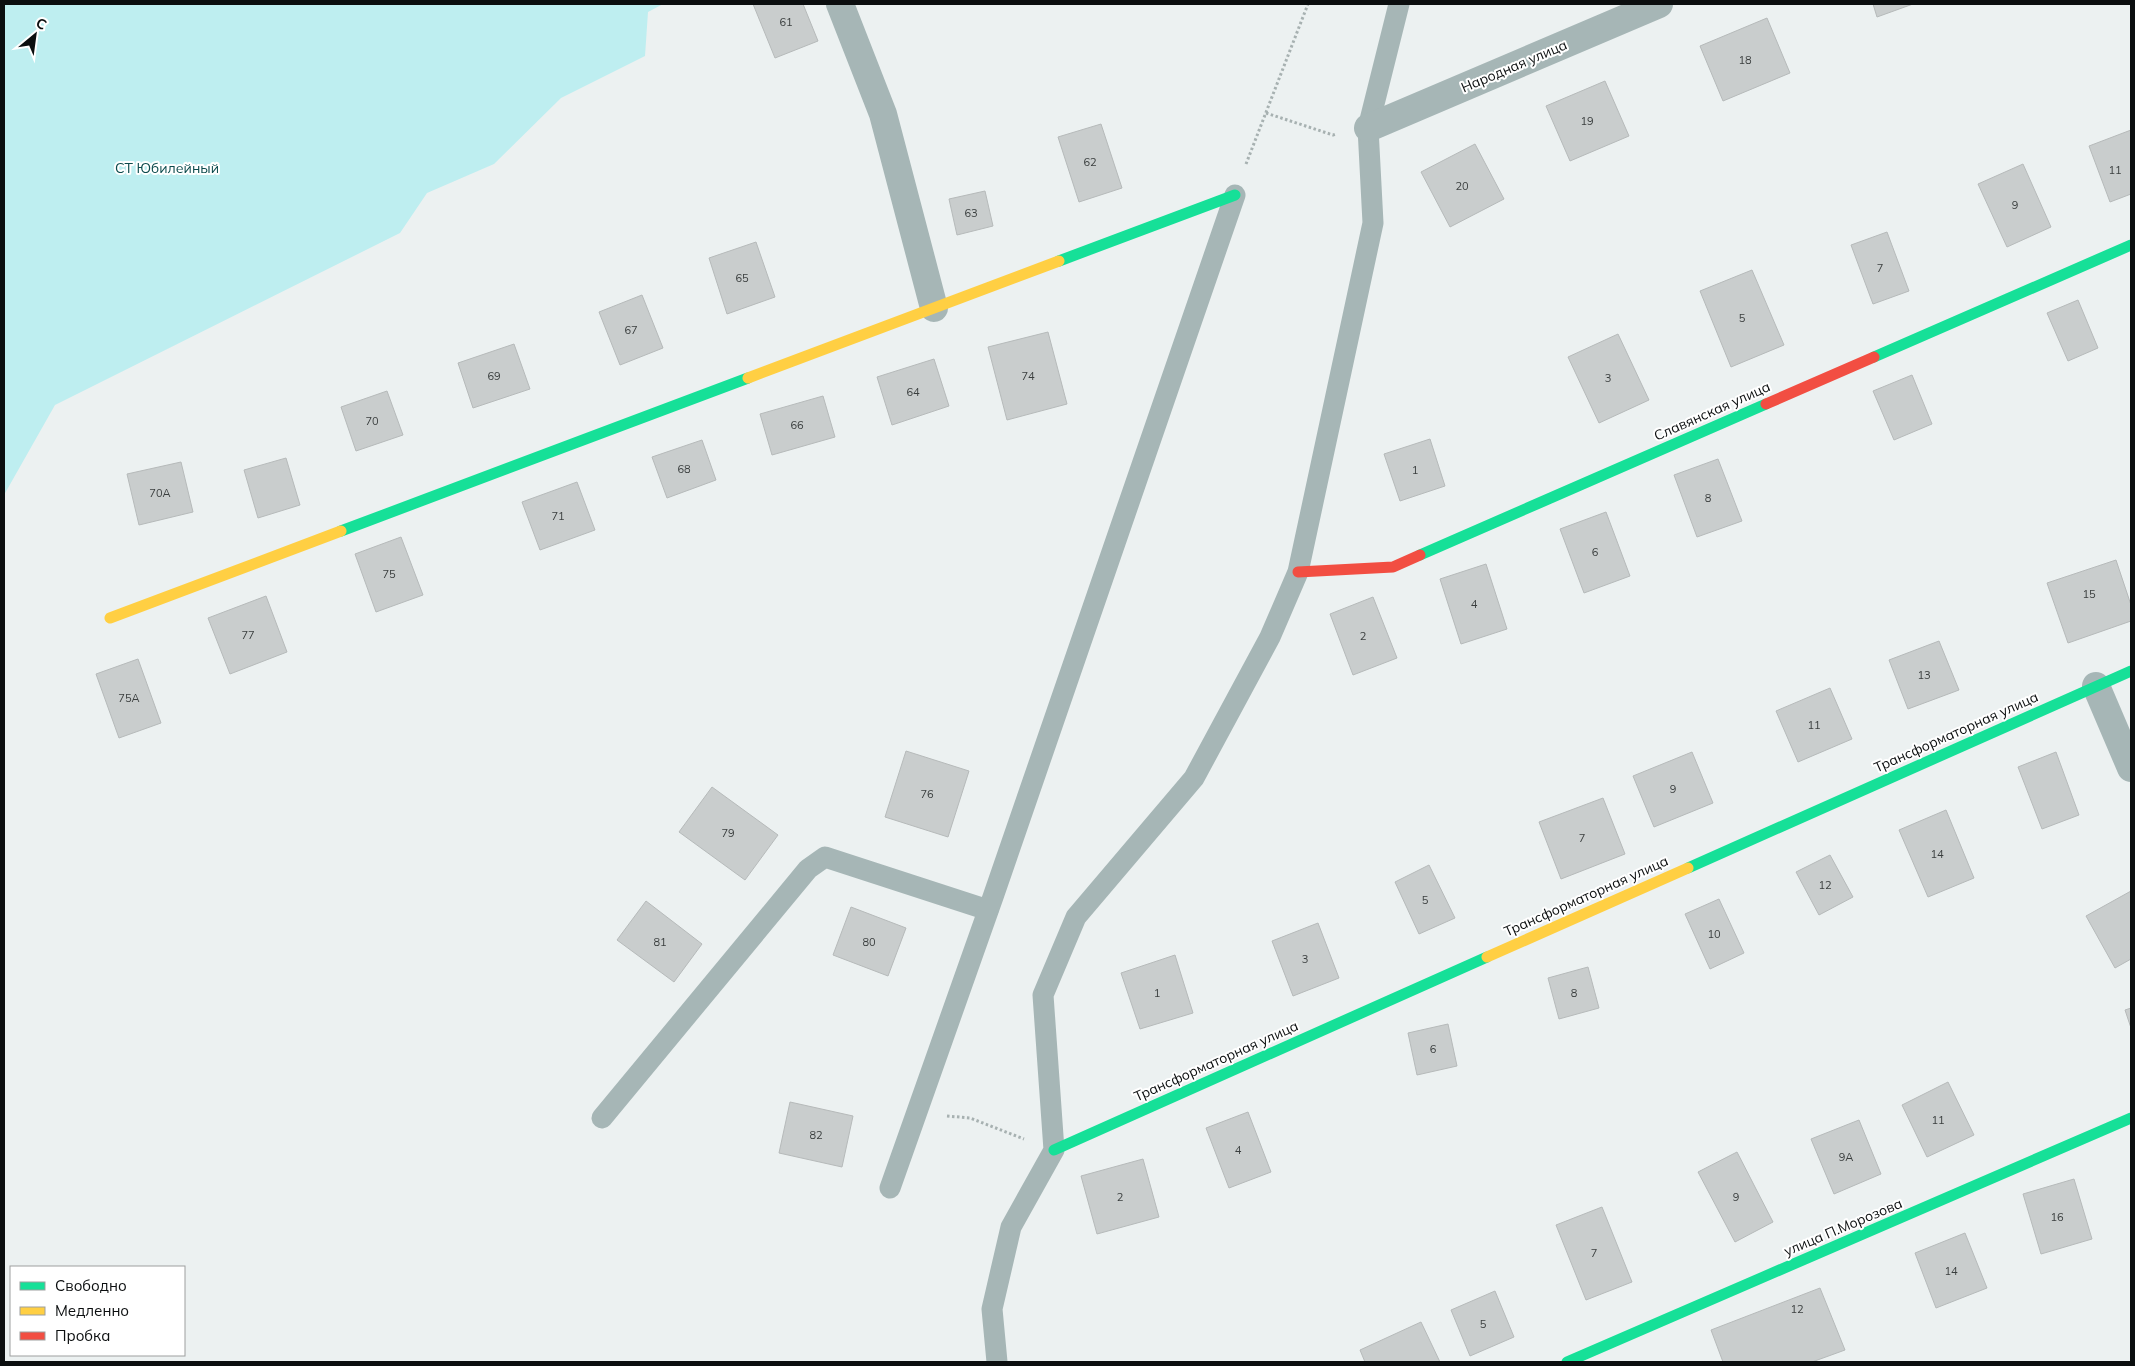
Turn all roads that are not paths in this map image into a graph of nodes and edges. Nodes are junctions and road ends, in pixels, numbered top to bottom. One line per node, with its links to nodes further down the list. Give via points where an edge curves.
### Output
1 (840, 4): 7 (street, via 883,114)
2 (1399, 4): 4 (lane)
3 (1659, 4): 4 (street, Народная улица)
4 (1368, 128): 8 (lane, via 1373,223)
5 (1235, 195): 7 (street); 13 (lane)
6 (2131, 245): 8 (street, Славянская улица, via 1393,567)
7 (934, 308): 9 (street)
8 (1298, 572): 16 (lane, via 1270,637 1194,778 1076,917 1046,986 1043,994)
9 (110, 618)
10 (2131, 671): 11 (street, Трансформаторная улица)
11 (2096, 686): 12 (street); 16 (street, Трансформаторная улица)
12 (2131, 768)
13 (988, 910): 14 (lane, via 825,857 808,869); 17 (lane)
14 (602, 1118)
15 (2131, 1118): 19 (street, улица П.Морозова)
16 (1054, 1150): 18 (lane, via 1011,1227 992,1309)
17 (890, 1188)
18 (997, 1362)
19 (1567, 1362)

